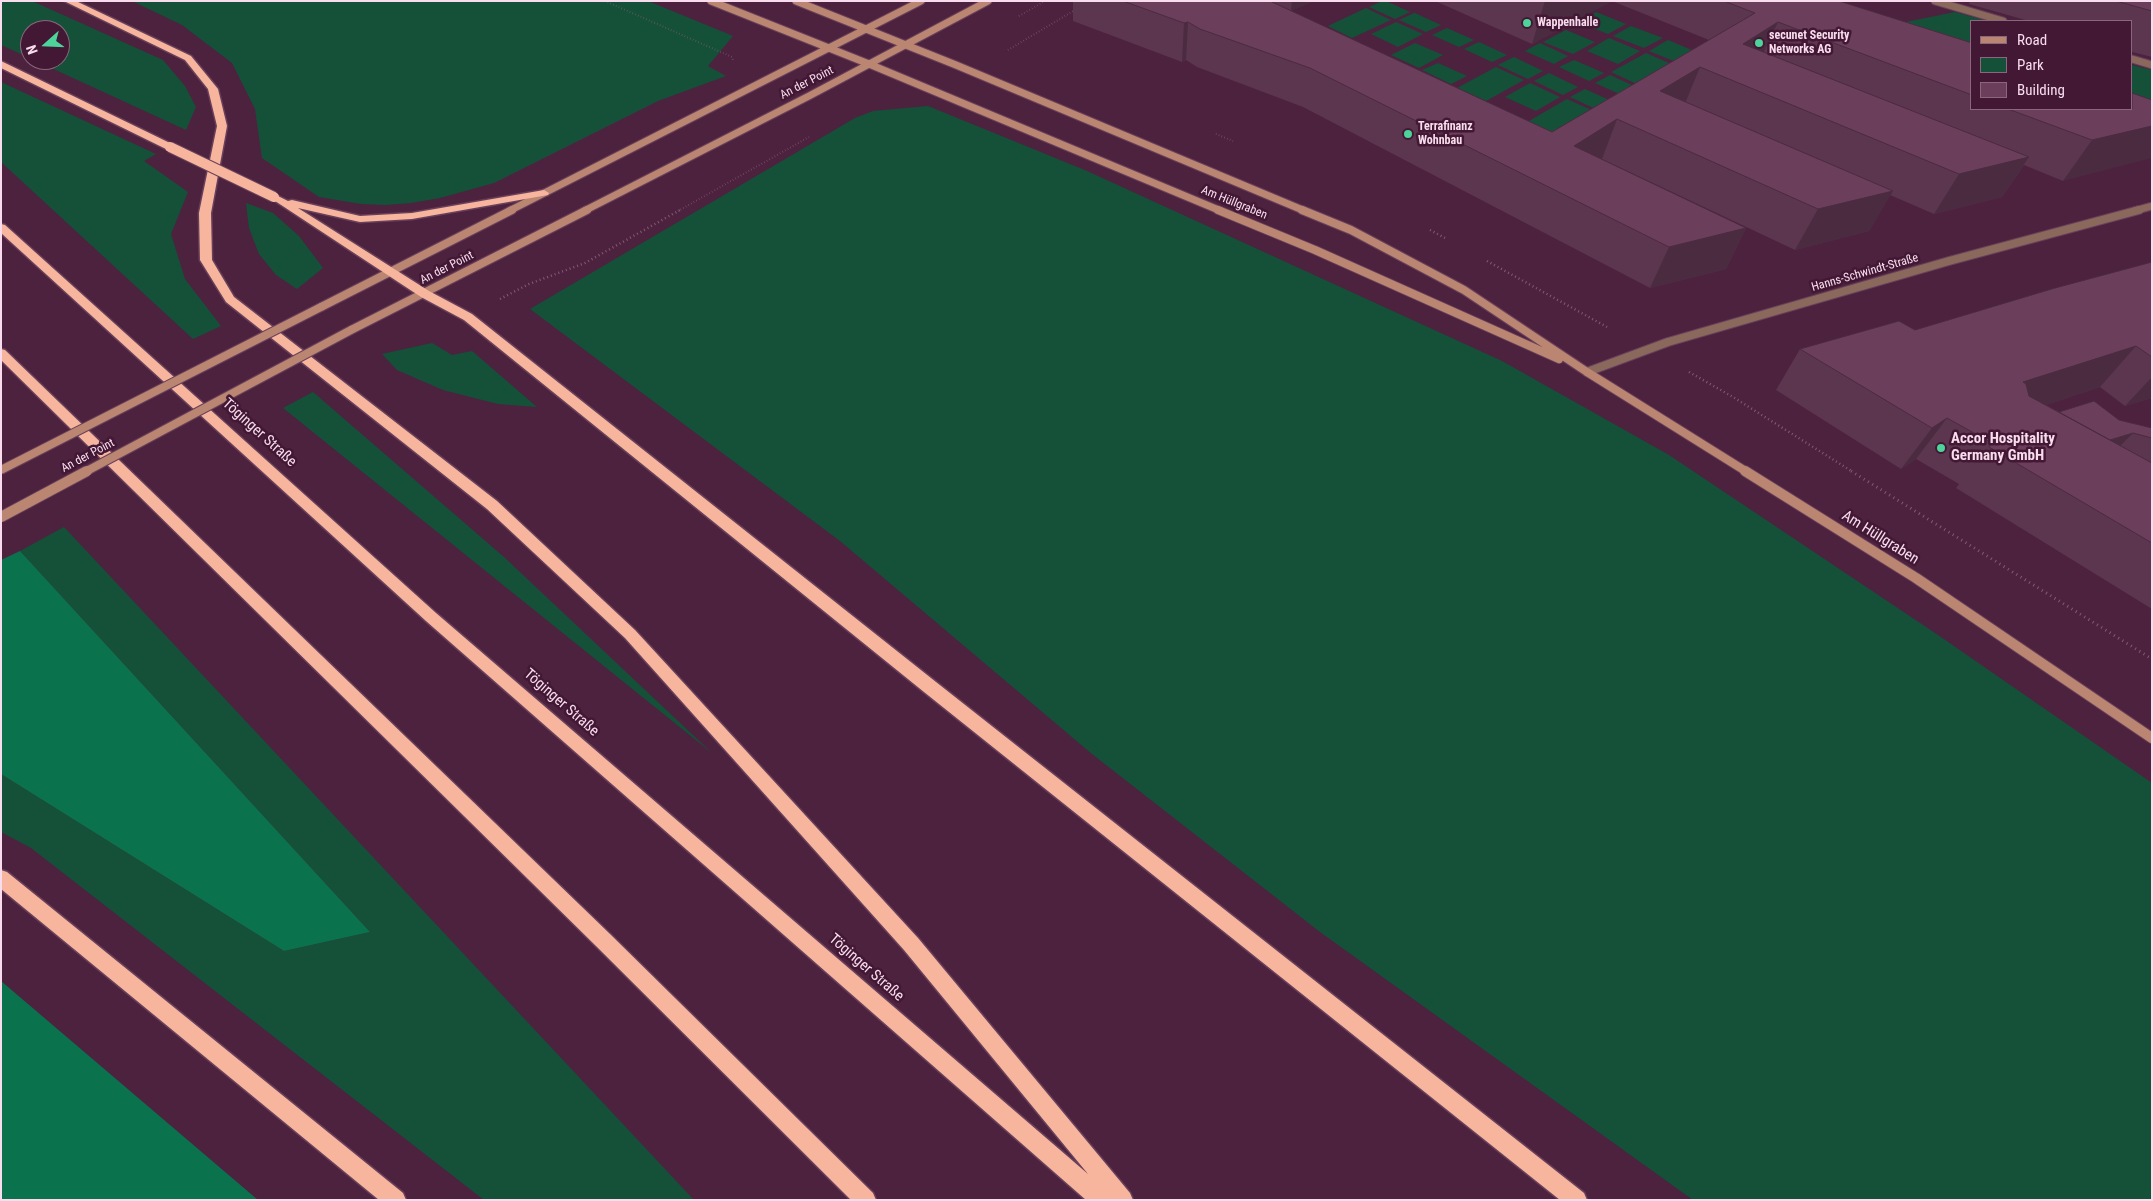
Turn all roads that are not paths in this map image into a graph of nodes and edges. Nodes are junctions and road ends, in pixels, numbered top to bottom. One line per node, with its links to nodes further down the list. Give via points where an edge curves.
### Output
1 (68, 1): 30 (highway, via 188,58 213,89 222,126 205,213 206,260 230,299 492,505 630,634 911,944)
2 (711, 1): 10 (main road, Am Hüllgraben)
3 (796, 1): 8 (main road, Am Hüllgraben)
4 (921, 1): 8 (main road, An der Point)
5 (988, 1): 9 (main road, An der Point)
6 (1935, 1): 7 (street)
7 (2000, 20)
8 (866, 29): 9 (main road, Am Hüllgraben); 10 (main road, An der Point)
9 (906, 45): 13 (main road, An der Point); 22 (main road, Am Hüllgraben, via 1351,230 1464,290)
10 (827, 48): 13 (main road, Am Hüllgraben); 15 (main road, An der Point)
11 (2133, 59): 14 (street)
12 (1, 64): 16 (highway, bridge)
13 (869, 64): 20 (main road, An der Point); 22 (main road, Am Hüllgraben, via 1315,250)
14 (2152, 65)
15 (544, 193): 16 (highway, via 412,216 360,219); 19 (main road, An der Point)
16 (274, 198): 19 (highway)
17 (2152, 206): 22 (street, Hanns-Schwindt-Straße, via 1668,342)
18 (1, 227): 29 (highway, Töginger Straße, via 424,610)
19 (391, 271): 20 (highway); 23 (main road, An der Point, bridge)
20 (425, 294): 24 (main road, An der Point, bridge); 31 (highway, via 468,317)
21 (1, 353): 28 (highway)
22 (1587, 372): 25 (main road, Am Hüllgraben, via 1916,578)
23 (1, 470)
24 (1, 516)
25 (2152, 738)
26 (1, 878): 27 (highway)
27 (396, 1200)
28 (866, 1200)
29 (1102, 1200)
30 (1123, 1200)
31 (1577, 1200)

